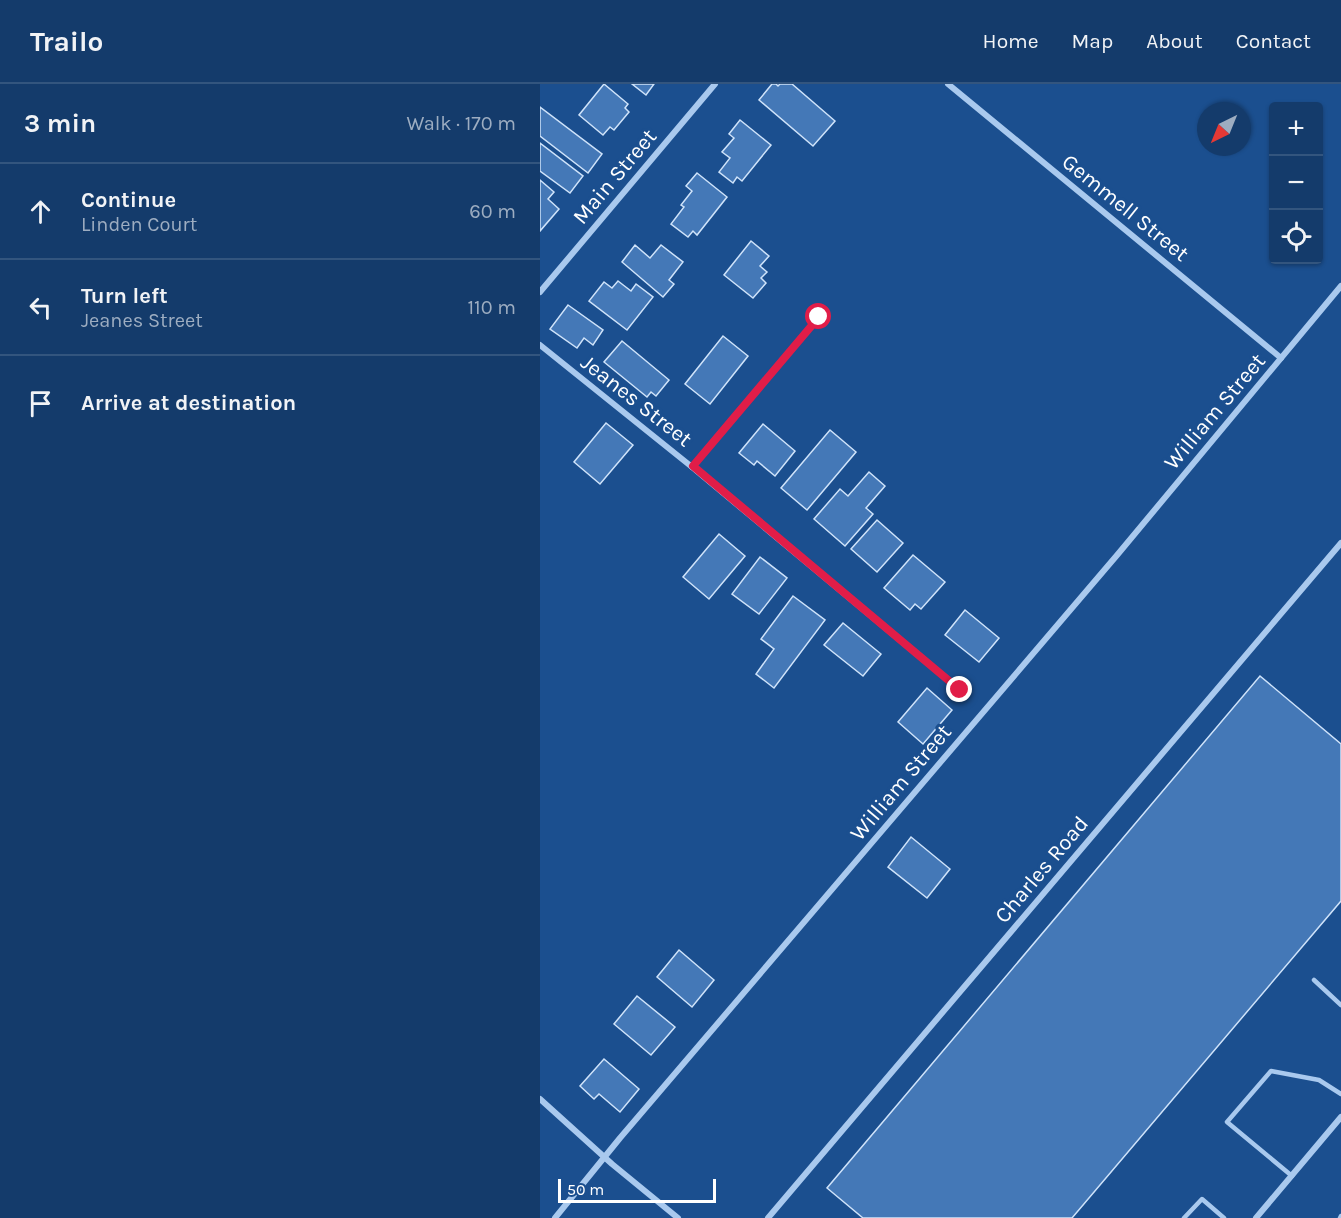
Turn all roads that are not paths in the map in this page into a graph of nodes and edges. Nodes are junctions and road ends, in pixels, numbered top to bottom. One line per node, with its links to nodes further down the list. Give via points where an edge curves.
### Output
1 (715, 84): 4 (street, Main Street)
2 (948, 84): 7 (street, Gemmell Street)
3 (1341, 286): 7 (street, William Street)
4 (540, 292)
5 (819, 317): 8 (street)
6 (540, 345): 8 (street, Jeanes Street)
7 (1281, 358): 16 (street, William Street)
8 (693, 466): 10 (street, Jeanes Street)
9 (1341, 543): 20 (street, Charles Road)
10 (960, 690)
11 (1314, 980): 12 (lane)
12 (1341, 1005)
13 (1341, 1094): 17 (lane, via 1319,1080 1271,1071 1227,1122)
14 (540, 1099): 16 (street)
15 (1341, 1117): 17 (street)
16 (605, 1157): 18 (street, William Street); 19 (street)
17 (1292, 1176): 23 (street)
18 (555, 1218)
19 (678, 1218)
20 (768, 1218)
21 (1184, 1218): 22 (lane, via 1202,1198)
22 (1224, 1218)
23 (1256, 1218)

